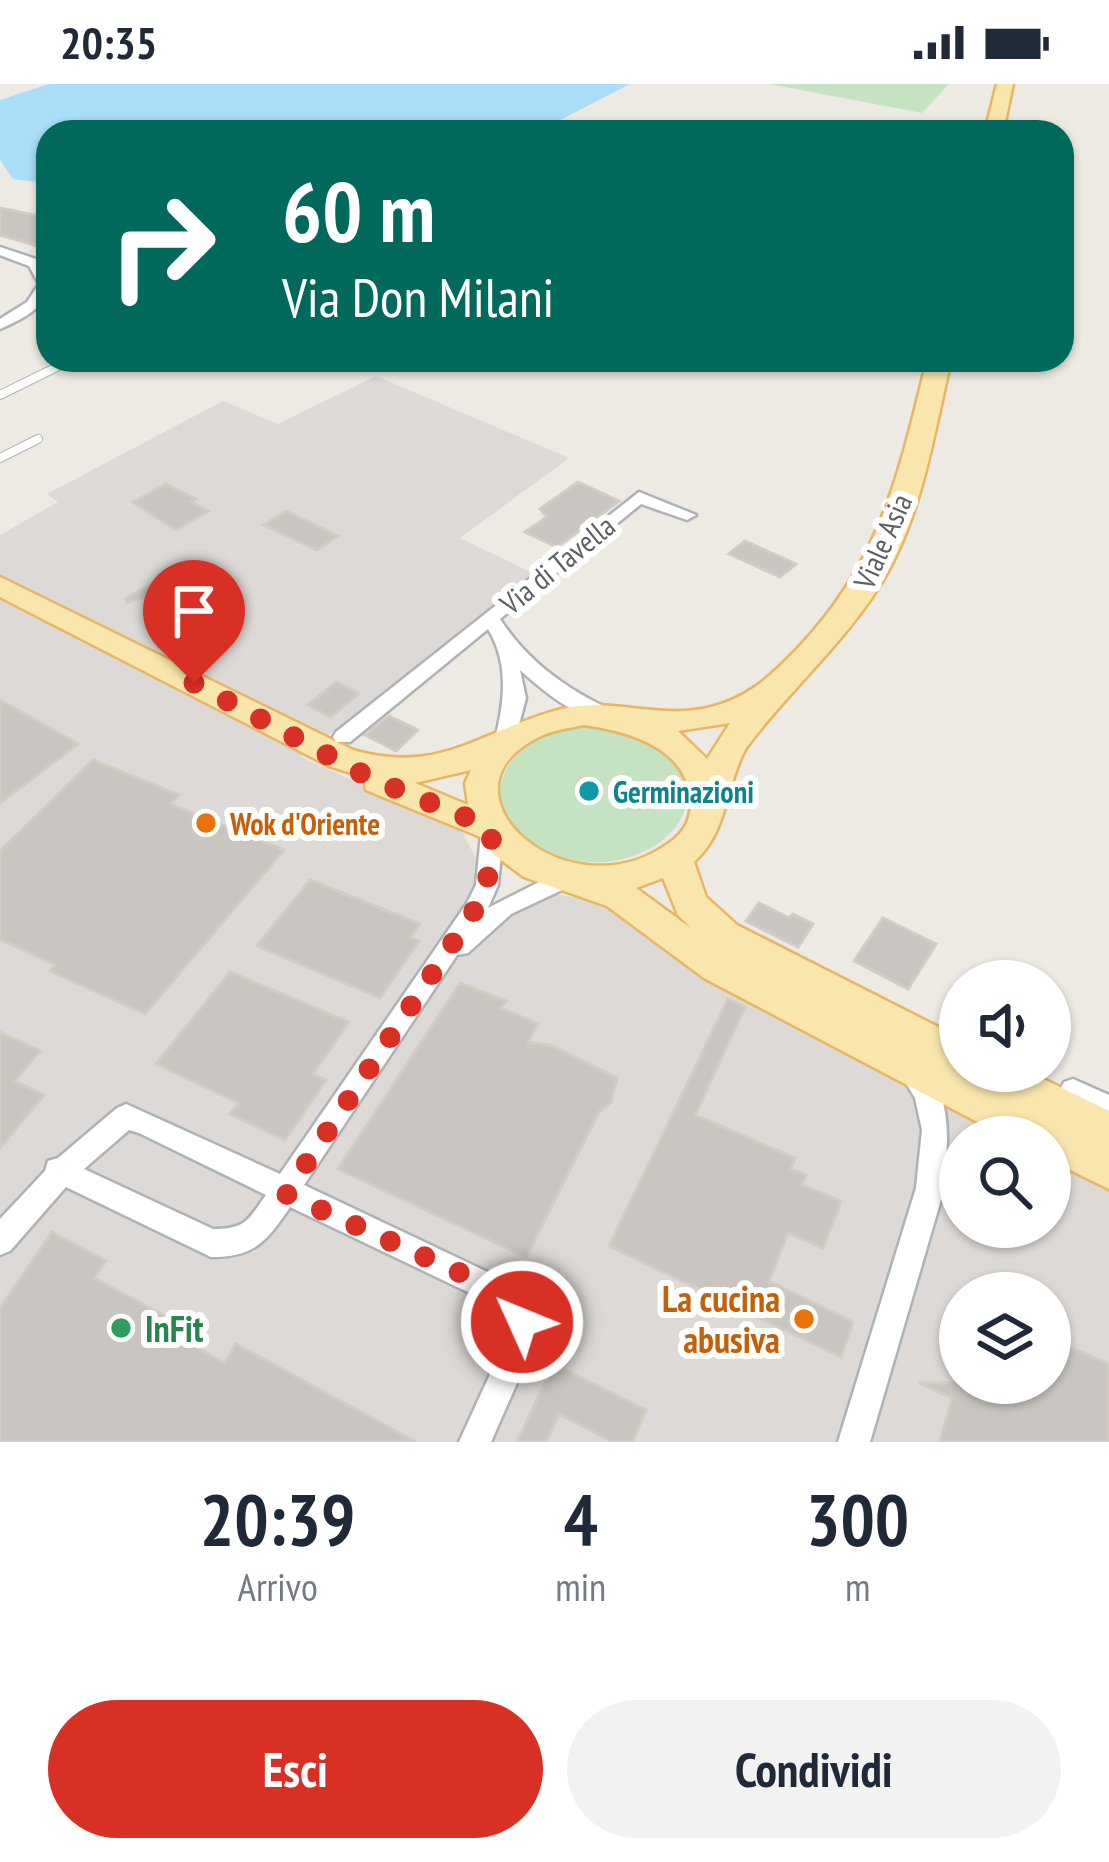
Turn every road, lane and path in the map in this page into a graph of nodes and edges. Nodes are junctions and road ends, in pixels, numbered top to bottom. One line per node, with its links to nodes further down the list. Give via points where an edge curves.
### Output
1 (1005, 84): 2 (main road)
2 (997, 120)
3 (0, 251): 4 (street)
4 (36, 266)
5 (36, 299): 6 (street)
6 (0, 325)
7 (47, 372): 9 (lane)
8 (936, 372): 16 (main road, Viale Asia, via 880,560 827,640)
9 (0, 395)
10 (38, 439): 11 (lane)
11 (0, 458)
12 (687, 515): 14 (street, Via di Tavella, via 639,497)
13 (0, 586): 20 (main road)
14 (490, 618): 15 (street, Via di Tavella); 20 (street, Via di Tavella)
15 (505, 643): 17 (street, Via di Tavella, via 556,691); 19 (street, Via di Tavella, via 516,698)
16 (773, 694): 18 (main road, via 709,719); 21 (main road, Viale Asia, via 726,749)
17 (602, 714): 18 (main road); 19 (main road, via 548,720)
18 (638, 721): 21 (main road, via 693,757)
19 (504, 743): 20 (main road, via 428,774 388,773); 22 (main road, via 479,788)
20 (342, 747): 22 (main road, via 372,779)
21 (709, 797): 23 (main road, via 697,836)
22 (490, 831): 24 (main road, via 516,857); 25 (street, via 487,885)
23 (674, 857): 24 (main road, via 632,875); 26 (main road, via 691,905 724,936)
24 (575, 878): 25 (street, via 503,908); 27 (main road, via 620,896 717,968)
25 (442, 963): 38 (street)
26 (939, 1047)
27 (908, 1066): 31 (main road); 37 (street, via 932,1110)
28 (1072, 1090): 30 (street)
29 (1029, 1092): 32 (main road)
30 (1109, 1108)
31 (1005, 1116)
32 (1109, 1132)
33 (1071, 1150): 34 (main road)
34 (1109, 1169)
35 (58, 1170): 38 (street, via 126,1116); 38 (street, via 211,1244 256,1233); 39 (street)
36 (939, 1180): 37 (street)
37 (930, 1188): 41 (street)
38 (286, 1194): 40 (street, via 498,1290 514,1305 521,1347)
39 (0, 1241)
40 (475, 1442)
41 (854, 1442)

